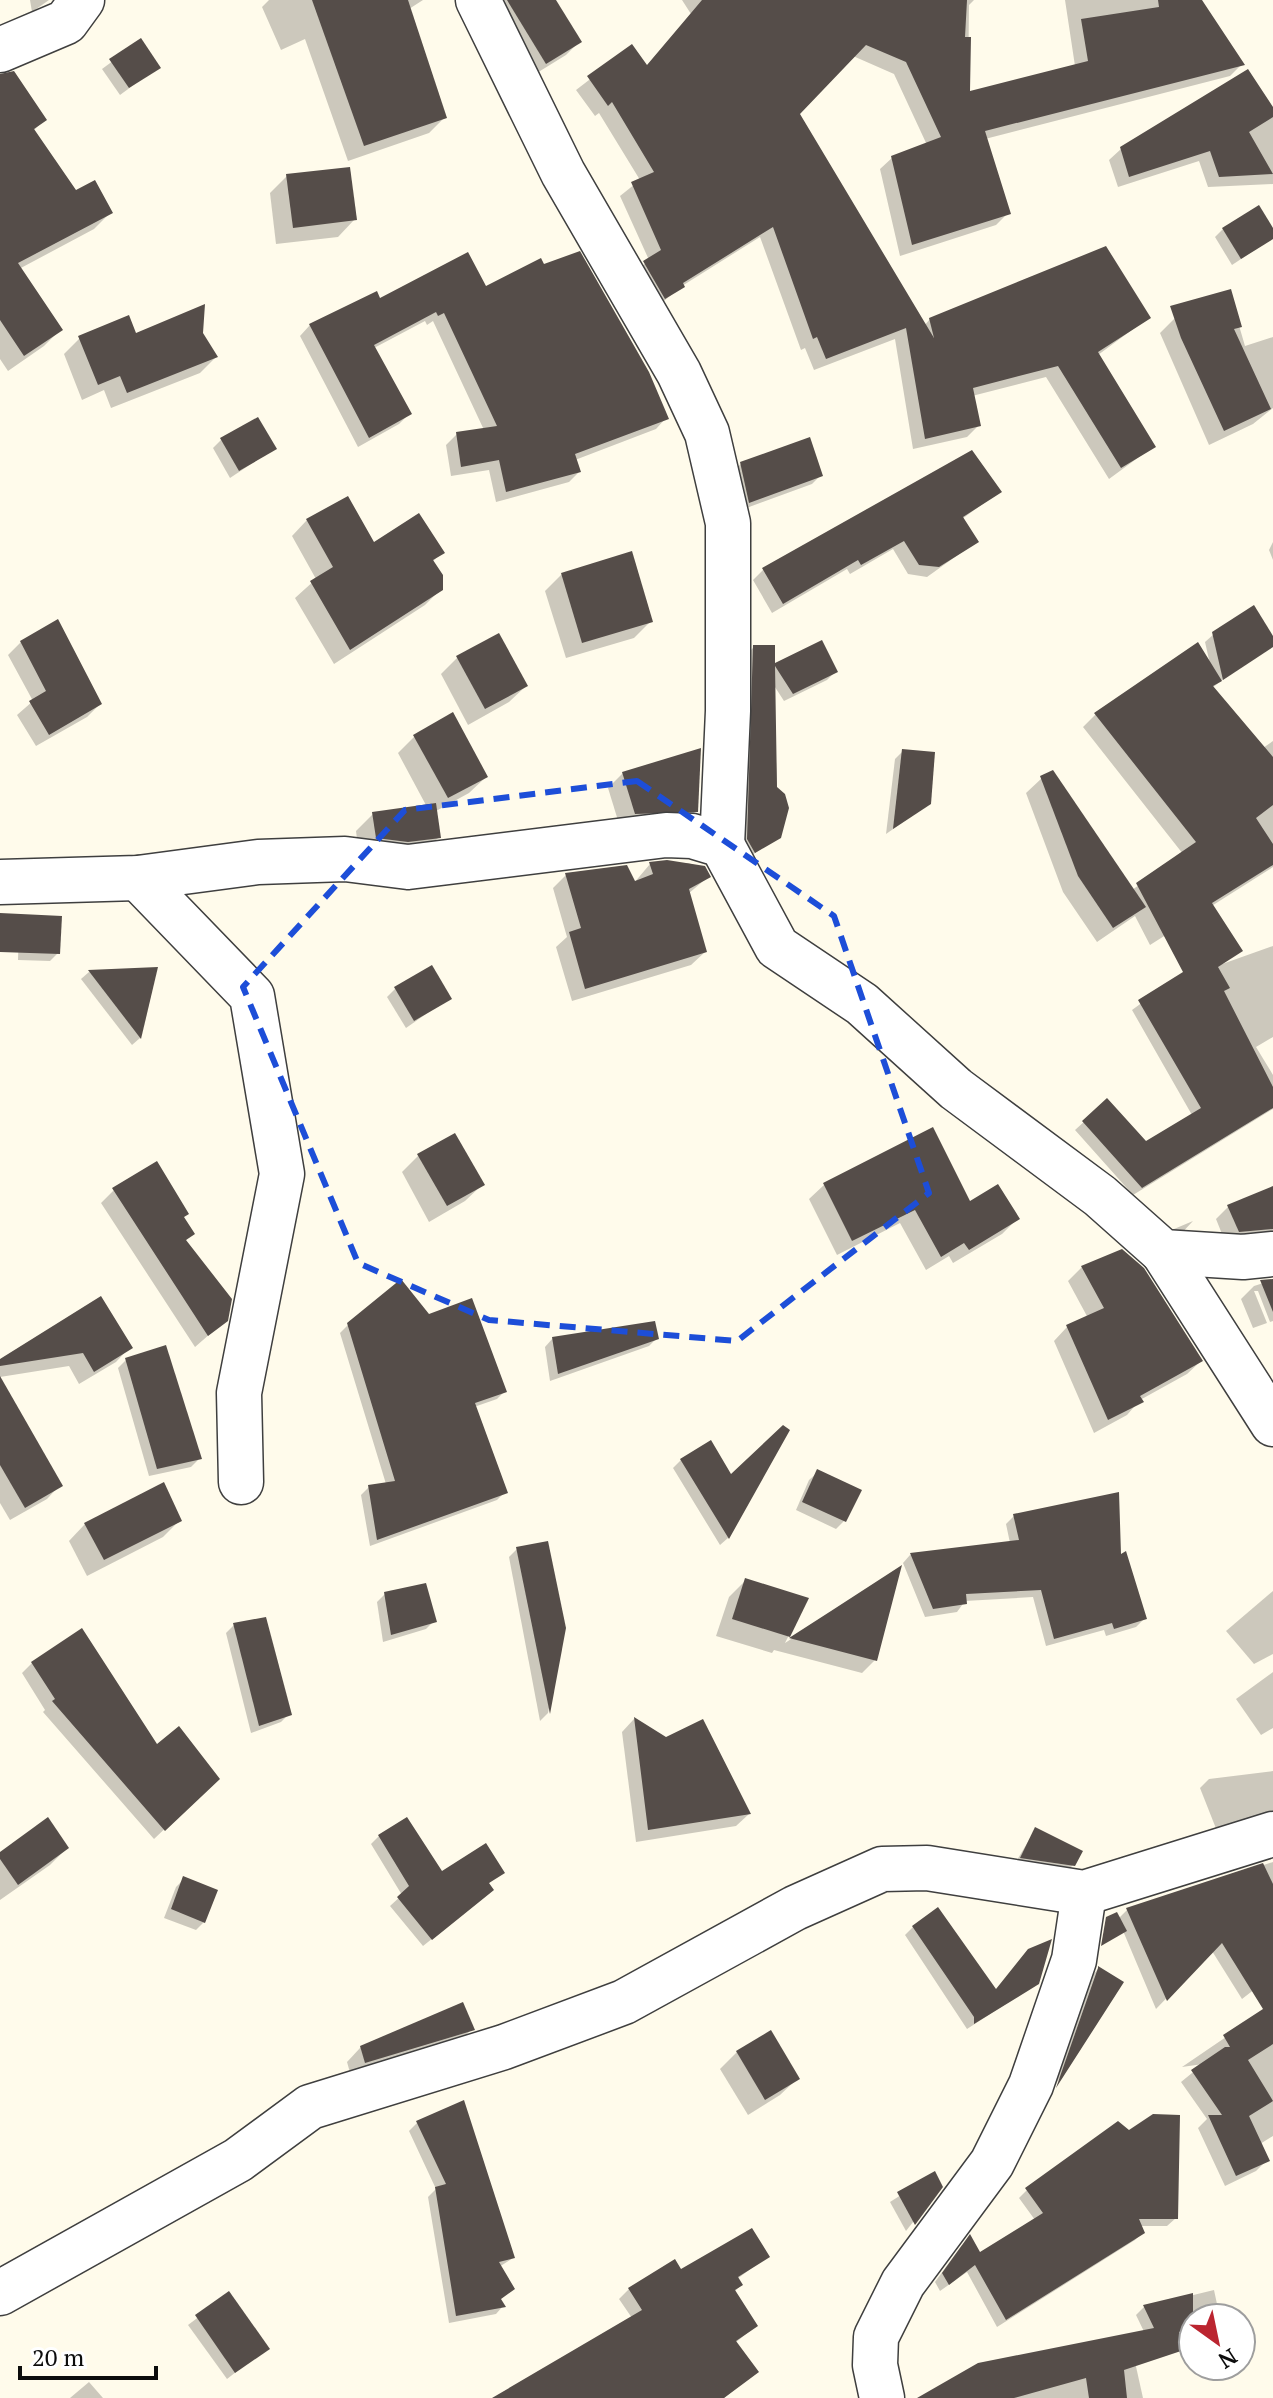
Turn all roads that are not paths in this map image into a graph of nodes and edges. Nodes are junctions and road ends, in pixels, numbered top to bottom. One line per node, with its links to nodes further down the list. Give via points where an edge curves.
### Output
1 (82, 0): 3 (street, via 66,22)
2 (478, 0): 4 (street, via 563,173 679,373 707,433 728,523)
3 (0, 50)
4 (722, 845): 5 (street, via 666,835 408,867 345,859 272,861); 7 (street, via 777,947 862,1004 956,1089 1100,1196)
5 (138, 878): 6 (street); 10 (street, via 252,996 255,1011 282,1174 239,1393)
6 (0, 882)
7 (1163, 1252): 8 (street); 9 (street)
8 (1273, 1254)
9 (1273, 1424)
10 (241, 1482)
11 (1273, 1834): 12 (street)
12 (1084, 1893): 13 (street, via 927,1868 882,1869 795,1908 624,2002 504,2047 310,2107 238,2160); 14 (street, via 1074,1960 1031,2085 992,2163 903,2283 876,2337)
13 (0, 2293)
14 (882, 2398)

